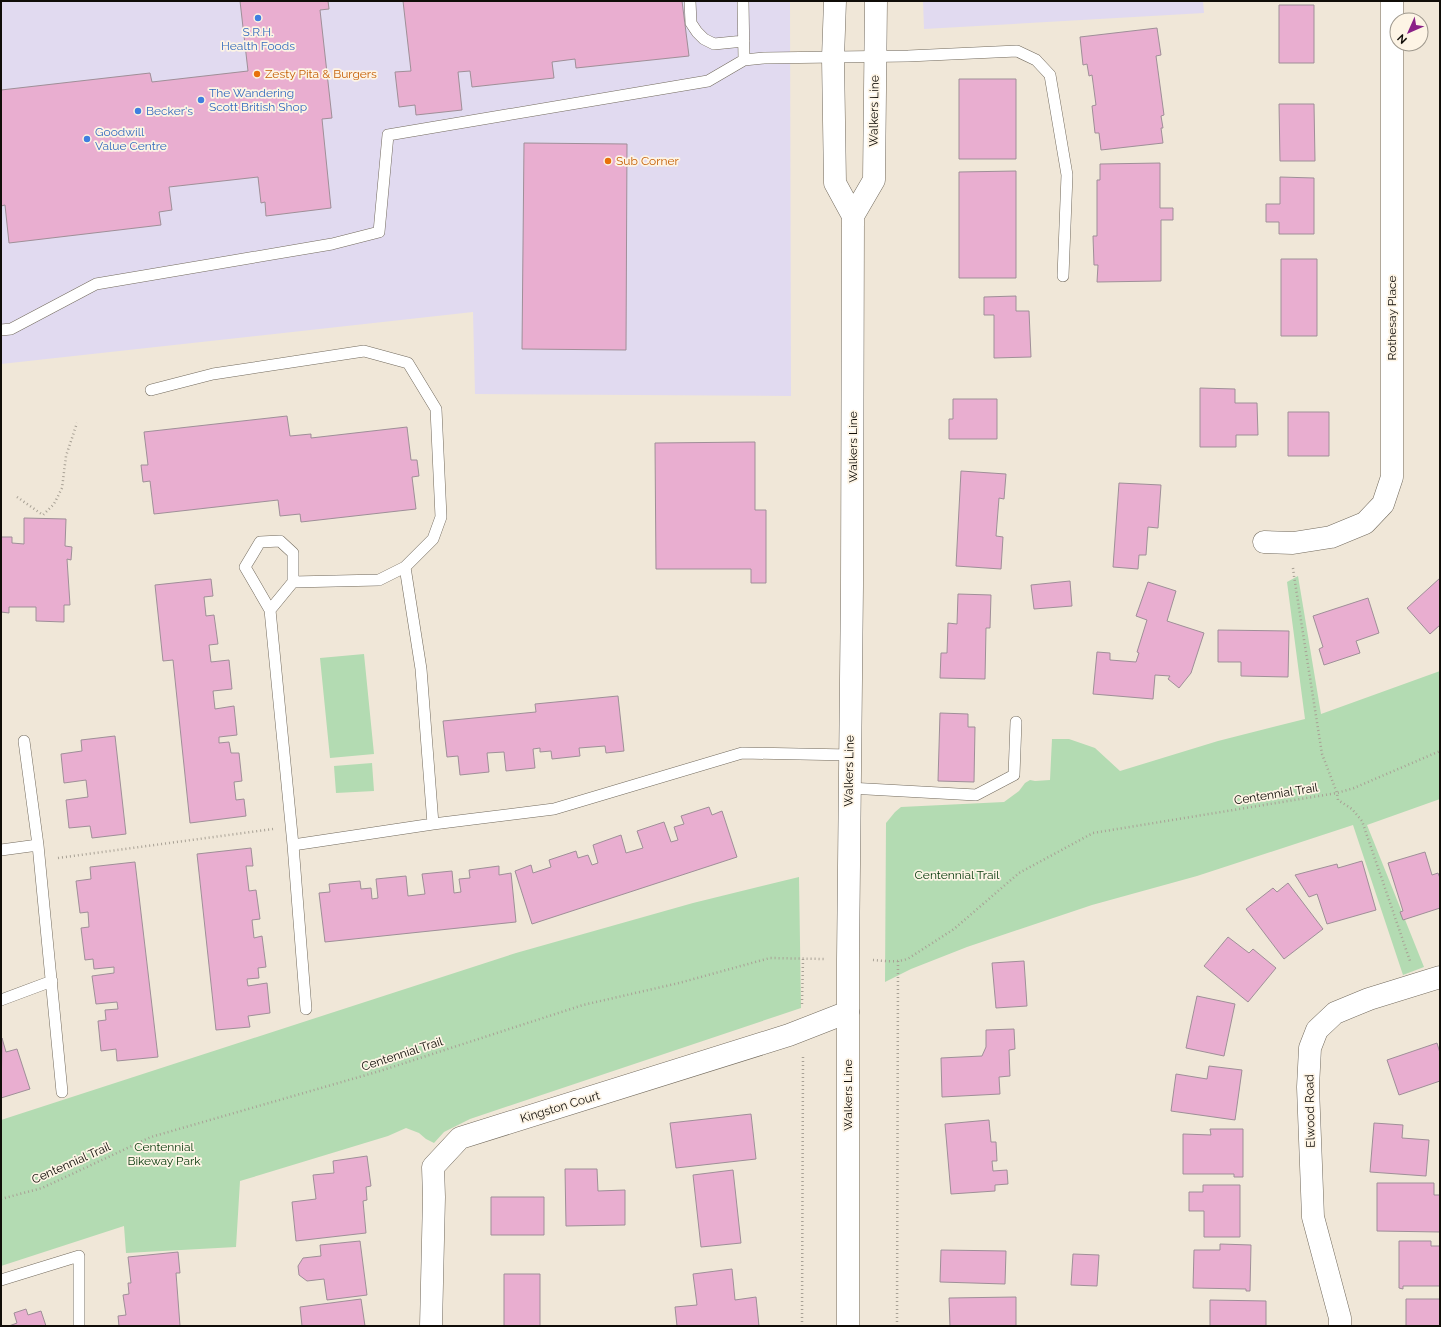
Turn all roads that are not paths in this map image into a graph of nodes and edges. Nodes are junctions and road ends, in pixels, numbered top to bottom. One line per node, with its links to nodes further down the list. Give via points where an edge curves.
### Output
1 (690, 1): 6 (lane, via 691,22 696,32 704,39 714,44)
2 (743, 1): 6 (lane)
3 (834, 1): 8 (street, Walkers Line)
4 (876, 1): 7 (street, Walkers Line)
5 (1392, 1): 14 (street, Rothesay Place, via 1392,477 1383,504 1365,523 1331,537 1293,543)
6 (744, 41): 9 (lane)
7 (875, 56): 8 (lane); 10 (street, Walkers Line, via 874,180); 11 (lane, via 1017,51 1036,60 1050,75 1067,175)
8 (834, 58): 9 (lane); 10 (street, Walkers Line, via 835,183)
9 (744, 60): 12 (lane, via 708,81 388,135 379,232 332,244 96,284 11,329)
10 (853, 216): 20 (street, Walkers Line)
11 (1063, 276)
12 (1, 330)
13 (151, 390): 15 (lane, via 213,374 364,351 408,363 436,409 441,517 433,539)
14 (1264, 542)
15 (405, 567): 16 (lane, via 379,580); 22 (lane, via 421,669)
16 (293, 582): 17 (lane); 17 (lane, via 293,554 280,541 260,542 245,567)
17 (270, 610): 24 (lane)
18 (1016, 722): 21 (lane, via 1014,775 976,795)
19 (24, 741): 23 (lane)
20 (850, 755): 21 (street, Walkers Line); 22 (lane, via 742,753 554,809)
21 (849, 788): 30 (street, Walkers Line)
22 (433, 824): 24 (lane)
23 (38, 845): 25 (lane); 27 (lane)
24 (293, 845): 29 (lane)
25 (1, 850)
26 (1440, 977): 36 (street, Elwood Road, via 1369,999 1335,1013 1317,1030 1310,1048 1308,1087 1313,1217)
27 (52, 981): 28 (lane); 31 (lane)
28 (1, 1000)
29 (306, 1009)
30 (848, 1012): 34 (street, Kingston Court, via 802,1030 460,1138 433,1166); 35 (street, Walkers Line)
31 (62, 1092)
32 (1, 1280): 33 (lane, via 79,1256)
33 (79, 1326)
34 (431, 1326)
35 (848, 1326)
36 (1340, 1326)

